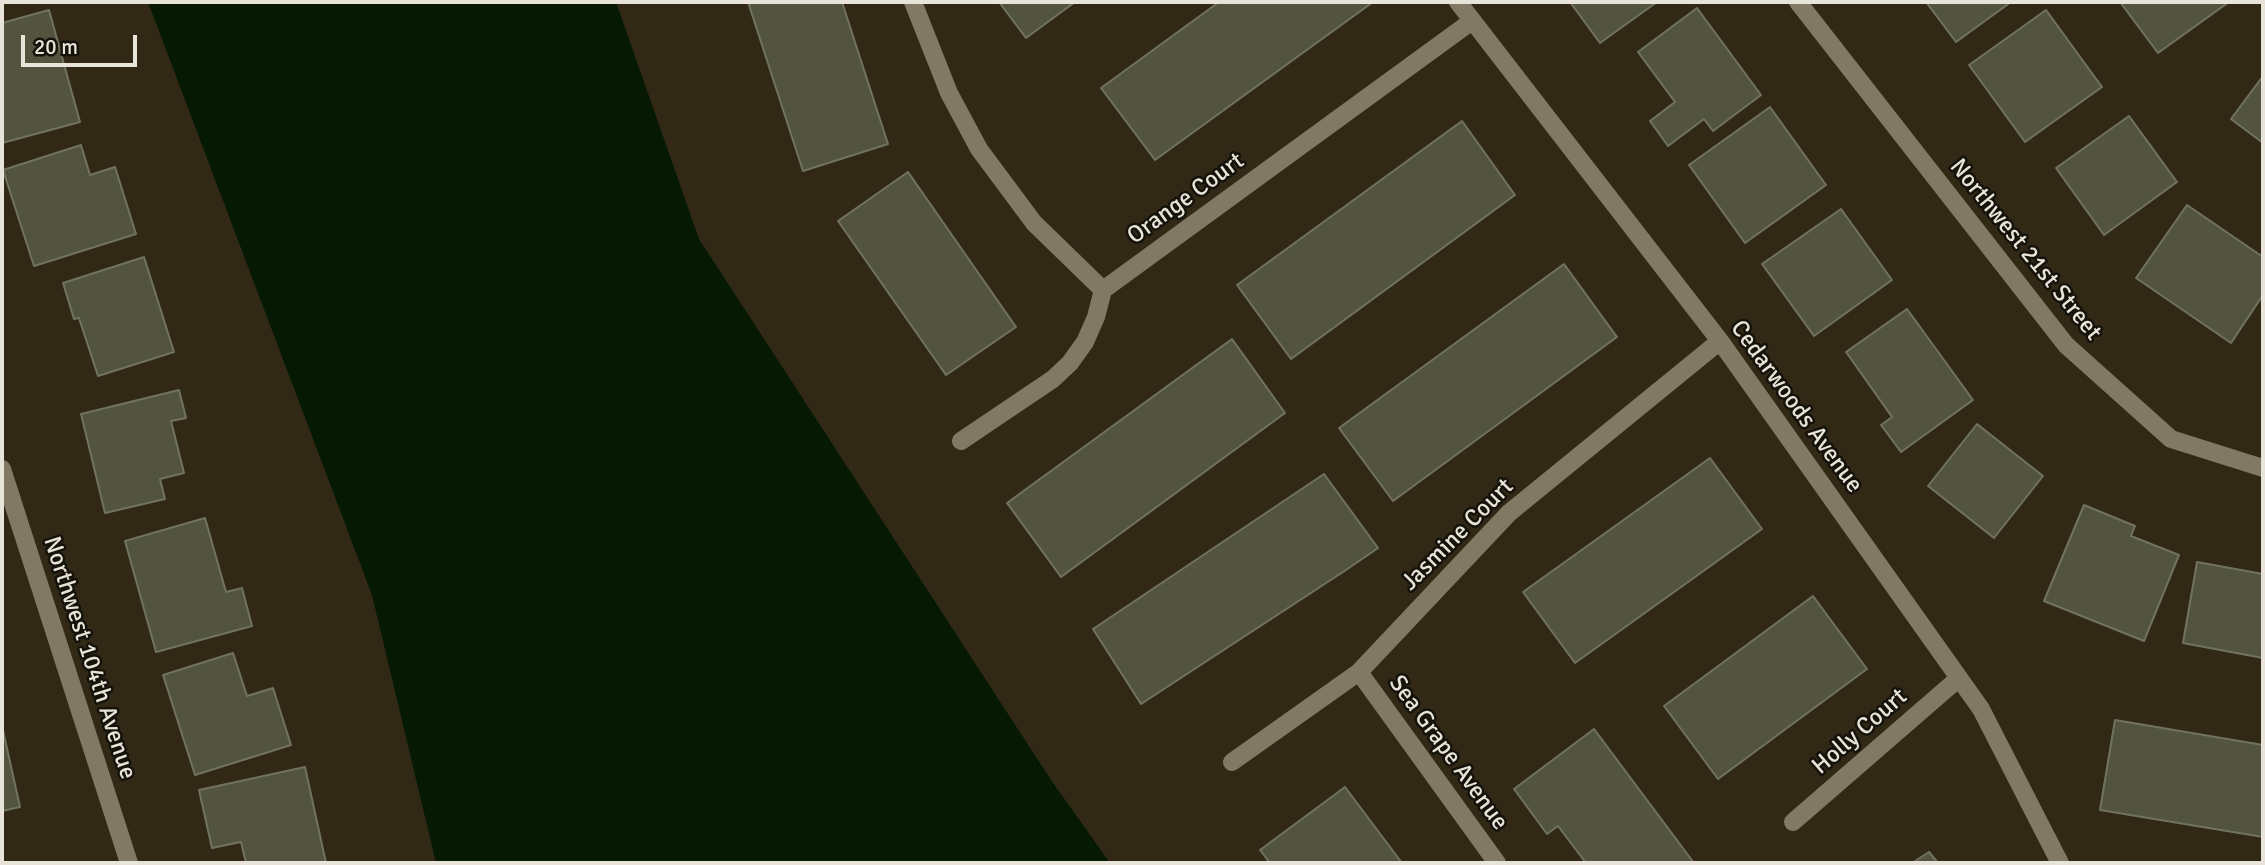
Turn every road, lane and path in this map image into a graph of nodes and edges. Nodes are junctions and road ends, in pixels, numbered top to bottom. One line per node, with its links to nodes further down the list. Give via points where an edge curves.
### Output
1 (913, 2): 5 (street, via 949,93 979,149 1034,223)
2 (1458, 2): 4 (street, Cedarwoods Avenue)
3 (1798, 2): 8 (street, Northwest 21st Street, via 2066,345 2171,439)
4 (1472, 21): 5 (street, Orange Court); 6 (street, Cedarwoods Avenue)
5 (1103, 290): 7 (street, via 1096,317 1070,363)
6 (1720, 341): 10 (street, Jasmine Court, via 1509,513); 11 (street, Cedarwoods Avenue)
7 (961, 440)
8 (2263, 468)
9 (2, 469): 14 (street, Northwest 104th Avenue)
10 (1359, 672): 12 (street, Jasmine Court); 15 (street, Sea Grape Avenue)
11 (1959, 678): 13 (street, Holly Court); 16 (street, Cedarwoods Avenue, via 1981,709)
12 (1232, 762)
13 (1793, 822)
14 (130, 863)
15 (1497, 863)
16 (2060, 863)

